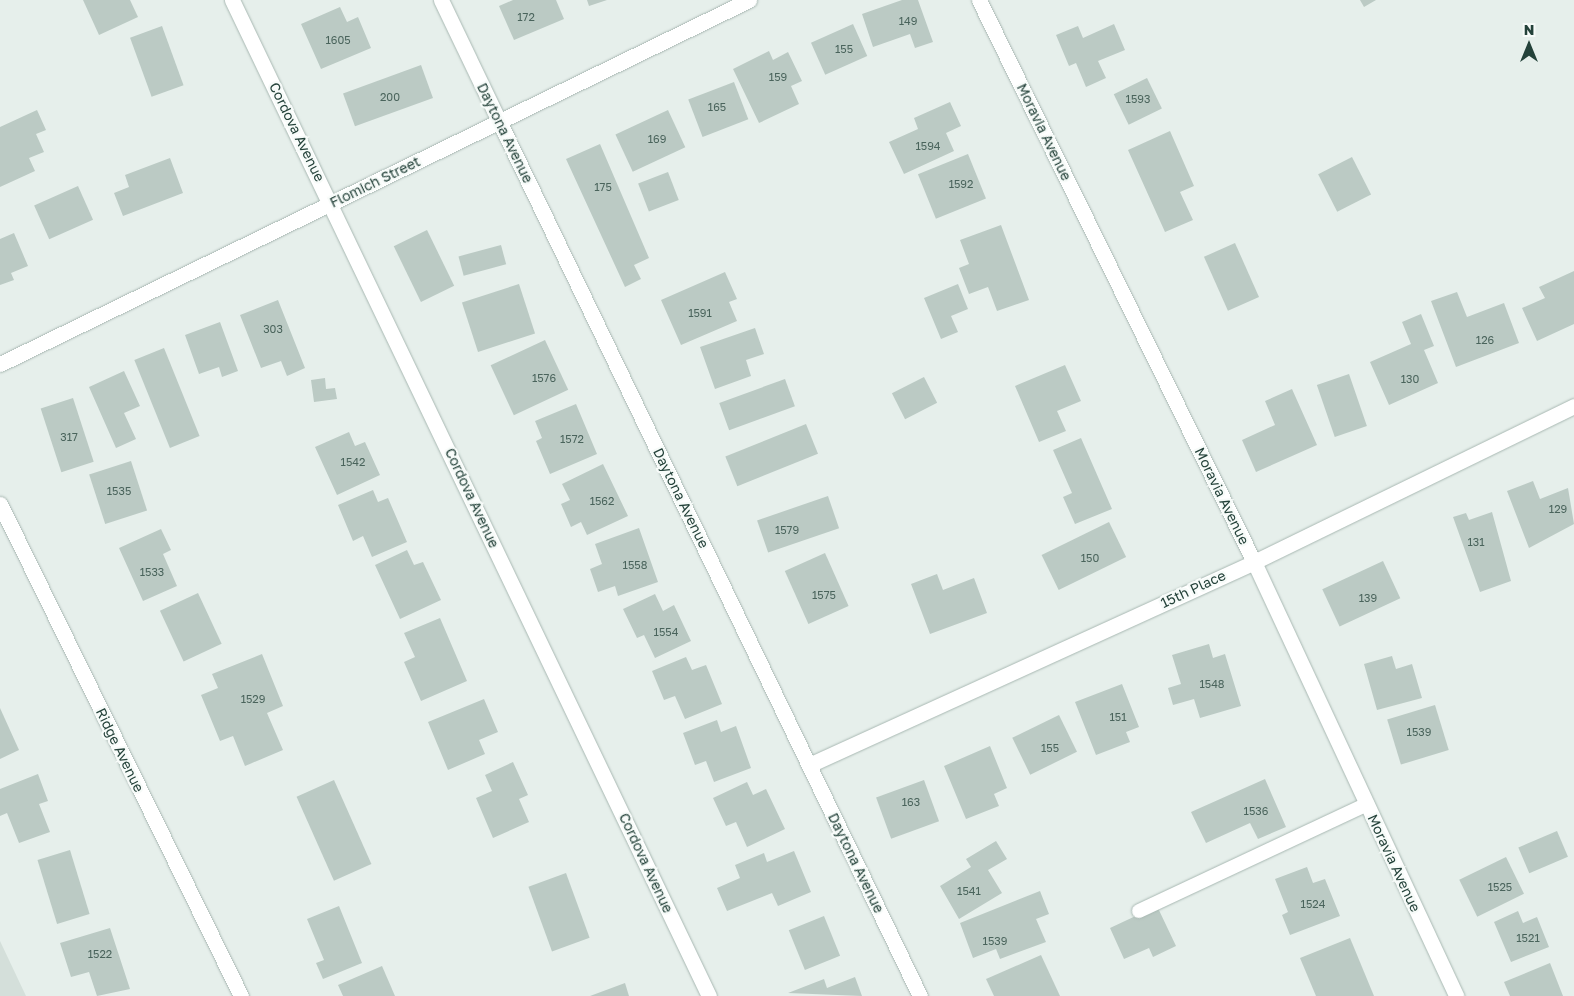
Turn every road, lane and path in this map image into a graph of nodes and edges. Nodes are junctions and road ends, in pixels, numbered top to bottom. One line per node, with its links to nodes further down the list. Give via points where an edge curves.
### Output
1 (232, 0): 6 (street, Cordova Avenue)
2 (441, 0): 5 (street, Daytona Avenue)
3 (750, 0): 5 (street, Flomich Street)
4 (979, 0): 10 (street, Moravia Avenue)
5 (500, 121): 6 (street, Flomich Street); 11 (street, Daytona Avenue)
6 (331, 203): 7 (street, Flomich Street); 15 (street, Cordova Avenue)
7 (0, 364)
8 (1574, 406): 10 (street, 15th Place)
9 (0, 504): 14 (street, Ridge Avenue)
10 (1254, 562): 11 (street, 15th Place); 12 (street, Moravia Avenue)
11 (809, 765): 16 (street, Daytona Avenue)
12 (1367, 804): 13 (lane); 17 (street, Moravia Avenue)
13 (1139, 911)
14 (241, 996)
15 (709, 996)
16 (920, 996)
17 (1456, 996)

